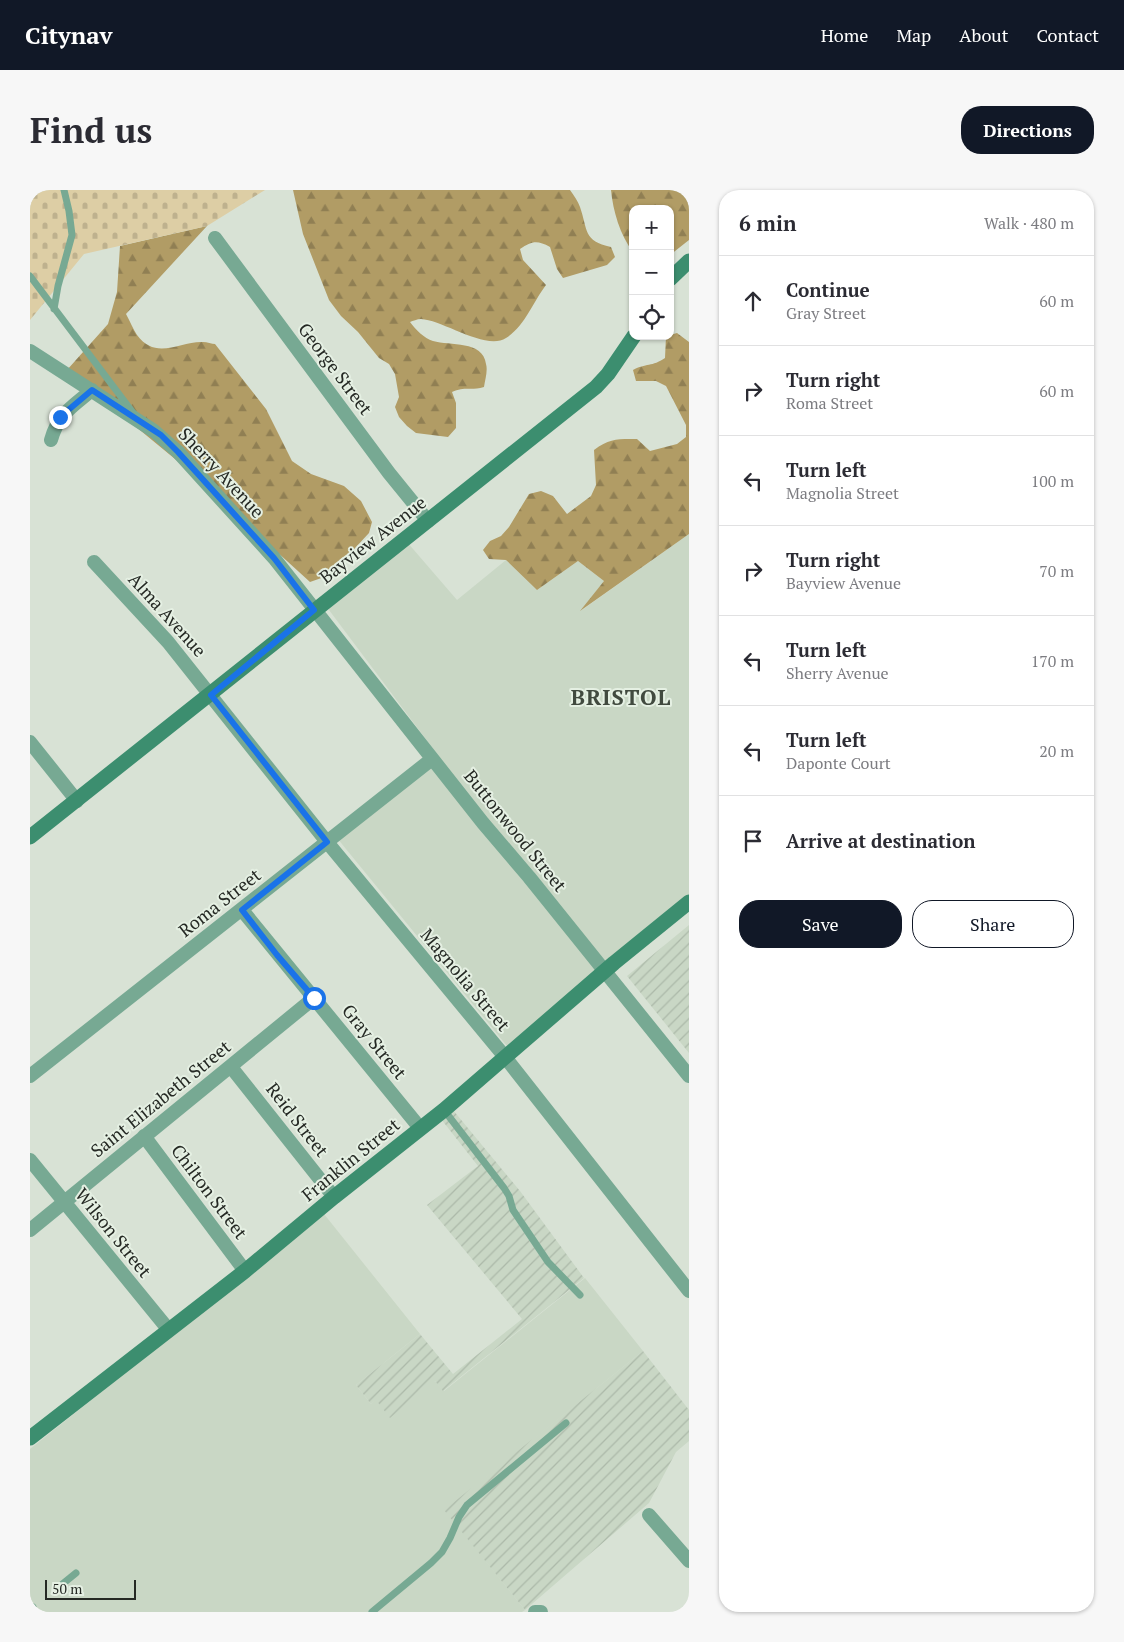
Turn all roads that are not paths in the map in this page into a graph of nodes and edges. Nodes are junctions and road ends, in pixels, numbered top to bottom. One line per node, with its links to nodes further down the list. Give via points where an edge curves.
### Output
1 (64, 190): 6 (lane, via 72,235)
2 (215, 238): 12 (street, George Street)
3 (689, 261): 4 (street)
4 (674, 275)
5 (30, 276): 6 (lane)
6 (54, 309): 10 (lane)
7 (631, 340): 12 (street, Bayview Avenue, via 596,387)
8 (30, 351): 9 (street, Sherry Avenue)
9 (92, 390): 10 (street, Sherry Avenue); 11 (street, via 60,417)
10 (141, 422): 14 (street, Sherry Avenue, via 178,452 274,558)
11 (51, 440)
12 (428, 521): 14 (street, Bayview Avenue)
13 (94, 562): 15 (street, Alma Avenue, via 168,642)
14 (314, 610): 15 (street, Bayview Avenue); 17 (street, Buttonwood Street)
15 (211, 695): 18 (street, Bayview Avenue); 20 (street, Magnolia Street)
16 (30, 742): 18 (street)
17 (432, 759): 20 (street, Roma Street); 23 (street, Buttonwood Street)
18 (77, 801): 19 (street, Bayview Avenue)
19 (30, 837)
20 (327, 842): 22 (street, Roma Street); 25 (street, Magnolia Street)
21 (689, 902): 23 (street, Franklin Street)
22 (242, 910): 24 (street, Gray Street); 27 (street, Roma Street)
23 (606, 971): 25 (street, Franklin Street); 28 (street, Buttonwood Street)
24 (314, 998): 26 (street, Saint Elizabeth Street); 30 (street, Gray Street)
25 (505, 1057): 29 (street, Franklin Street); 37 (street, Magnolia Street)
26 (231, 1067): 31 (street, Saint Elizabeth Street); 33 (street, Reid Street)
27 (30, 1076)
28 (689, 1076)
29 (444, 1110): 30 (street, Franklin Street); 38 (lane, via 504,1188 512,1210 548,1262)
30 (420, 1128): 33 (street, Franklin Street)
31 (144, 1136): 34 (street, Saint Elizabeth Street); 36 (street, Chilton Street)
32 (30, 1160): 34 (street, Wilson Street)
33 (334, 1197): 36 (street, Franklin Street)
34 (64, 1202): 35 (street, Saint Elizabeth Street); 39 (street, Wilson Street)
35 (30, 1230)
36 (245, 1271): 39 (street, Franklin Street)
37 (689, 1291)
38 (580, 1295)
39 (168, 1329): 41 (street, Franklin Street)
40 (566, 1423): 46 (lane, via 467,1505 442,1552)
41 (30, 1438)
42 (649, 1515): 43 (street)
43 (689, 1560)
44 (76, 1573): 45 (lane)
45 (60, 1586)
46 (372, 1612)
47 (536, 1612): 48 (street)
48 (540, 1612)

